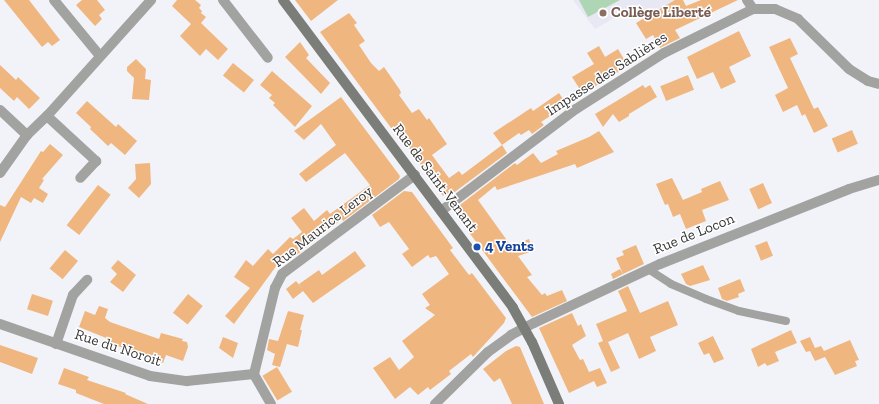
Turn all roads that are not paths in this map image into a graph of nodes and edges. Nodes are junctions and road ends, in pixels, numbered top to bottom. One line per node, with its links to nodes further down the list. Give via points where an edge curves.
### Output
1 (54, 0): 7 (street)
2 (151, 0): 7 (street)
3 (223, 0): 8 (street)
4 (283, 0): 14 (main road, Rue de Saint-Venant)
5 (748, 0): 6 (street)
6 (753, 9): 9 (street, Impasse des Sablières, via 775,9 798,20 849,70); 17 (street, Impasse des Sablières, via 664,54 576,109)
7 (100, 56): 11 (street)
8 (268, 58)
9 (879, 84)
10 (0, 110): 12 (street)
11 (47, 116): 12 (street); 15 (street, via 96,161)
12 (27, 135): 13 (street)
13 (0, 172)
14 (415, 175): 17 (main road, Rue de Saint-Venant); 24 (street, Rue Maurice Leroy, via 282,274 275,288)
15 (80, 178)
16 (879, 180): 18 (street, Rue de Locon, via 849,189)
17 (440, 211): 22 (main road, Rue de Saint-Venant, via 513,308)
18 (648, 269): 20 (lane, via 671,284 706,299 738,311); 22 (street, Rue de Locon)
19 (87, 280): 23 (street, via 73,295)
20 (786, 321)
21 (0, 324): 23 (street, Rue du Noroit)
22 (525, 328): 26 (street, Rue de Locon, via 488,352); 27 (main road, Rue de Saint-Venant)
23 (56, 344): 24 (street, Rue du Noroit, via 150,376 187,381)
24 (254, 374): 25 (street)
25 (271, 404)
26 (435, 404)
27 (559, 404)

